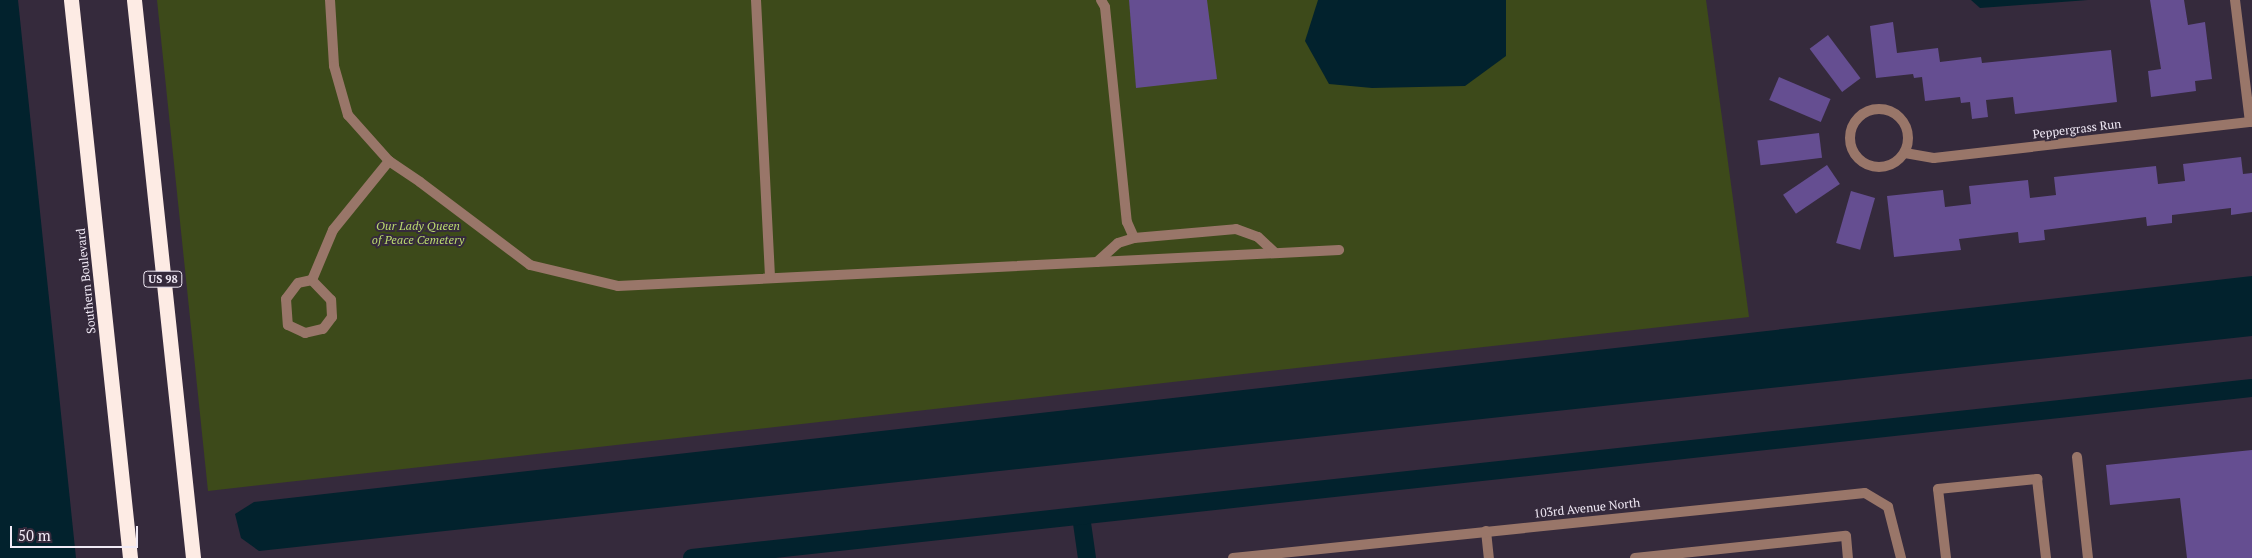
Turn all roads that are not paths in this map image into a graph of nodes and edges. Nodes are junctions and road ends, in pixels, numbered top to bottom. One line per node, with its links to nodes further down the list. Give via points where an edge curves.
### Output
1 (71, 0): 18 (highway, Southern Boulevard)
2 (134, 0): 19 (highway, US 98)
3 (330, 0): 9 (street, via 334,66 348,115)
4 (756, 0): 14 (street)
5 (1101, 0): 10 (street, via 1106,7 1128,222)
6 (2235, 0): 7 (street)
7 (2251, 122): 8 (street, Peppergrass Run, via 1934,158)
8 (1905, 153): 8 (street, via 1907,126 1895,112 1868,110 1854,122 1850,142 1853,152 1864,163 1889,166)
9 (388, 161): 14 (street, via 530,265 618,286); 15 (street, via 333,230)
10 (1134, 238): 12 (street, via 1236,229 1258,237); 13 (street, via 1118,243)
11 (1339, 250): 12 (street)
12 (1275, 253): 13 (street)
13 (1098, 262): 14 (street)
14 (770, 278)
15 (312, 280): 15 (street, via 331,300 332,317 323,329 306,333 288,325 286,299 298,283)
16 (2077, 457): 27 (street)
17 (1486, 531): 20 (street, 103rd Avenue North); 21 (street); 24 (street, 103rd Avenue North, via 1866,493 1888,507)
18 (130, 558)
19 (193, 558)
20 (1233, 558)
21 (1489, 558)
22 (1635, 558): 23 (street, via 1846,536)
23 (1848, 558)
24 (1901, 558)
25 (1946, 558): 26 (street, via 1938,489 2037,479)
26 (2046, 558)
27 (2088, 558)

